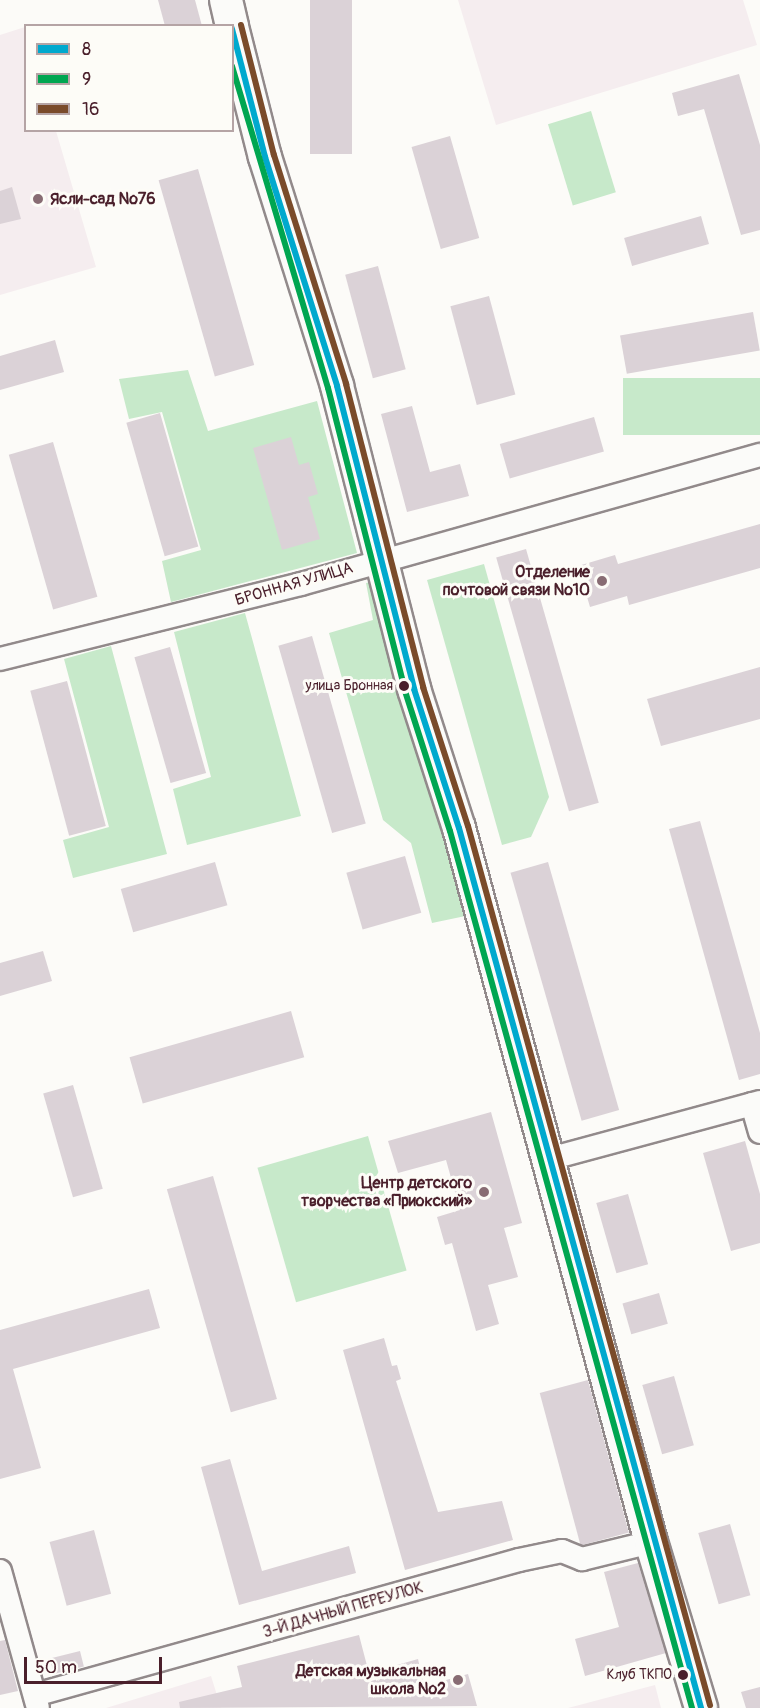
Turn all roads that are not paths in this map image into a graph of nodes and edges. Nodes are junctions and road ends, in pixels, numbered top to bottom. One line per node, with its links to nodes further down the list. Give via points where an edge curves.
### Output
1 (226, 0): 2 (main road)
2 (232, 24)
3 (234, 33): 5 (main road)
4 (760, 456): 5 (street, БРОННАЯ УЛИЦА)
5 (382, 558): 6 (street, БРОННАЯ УЛИЦА, via 301,584); 9 (main road, via 414,689 459,828)
6 (0, 659)
7 (756, 1103): 8 (street); 9 (street)
8 (760, 1132)
9 (549, 1159): 10 (main road)
10 (651, 1542): 12 (street, 3-Й ДАЧНЫЙ ПЕРЕУЛОК, via 582,1559 562,1551 519,1560); 13 (main road)
11 (0, 1571): 12 (street)
12 (36, 1701)
13 (701, 1708)

